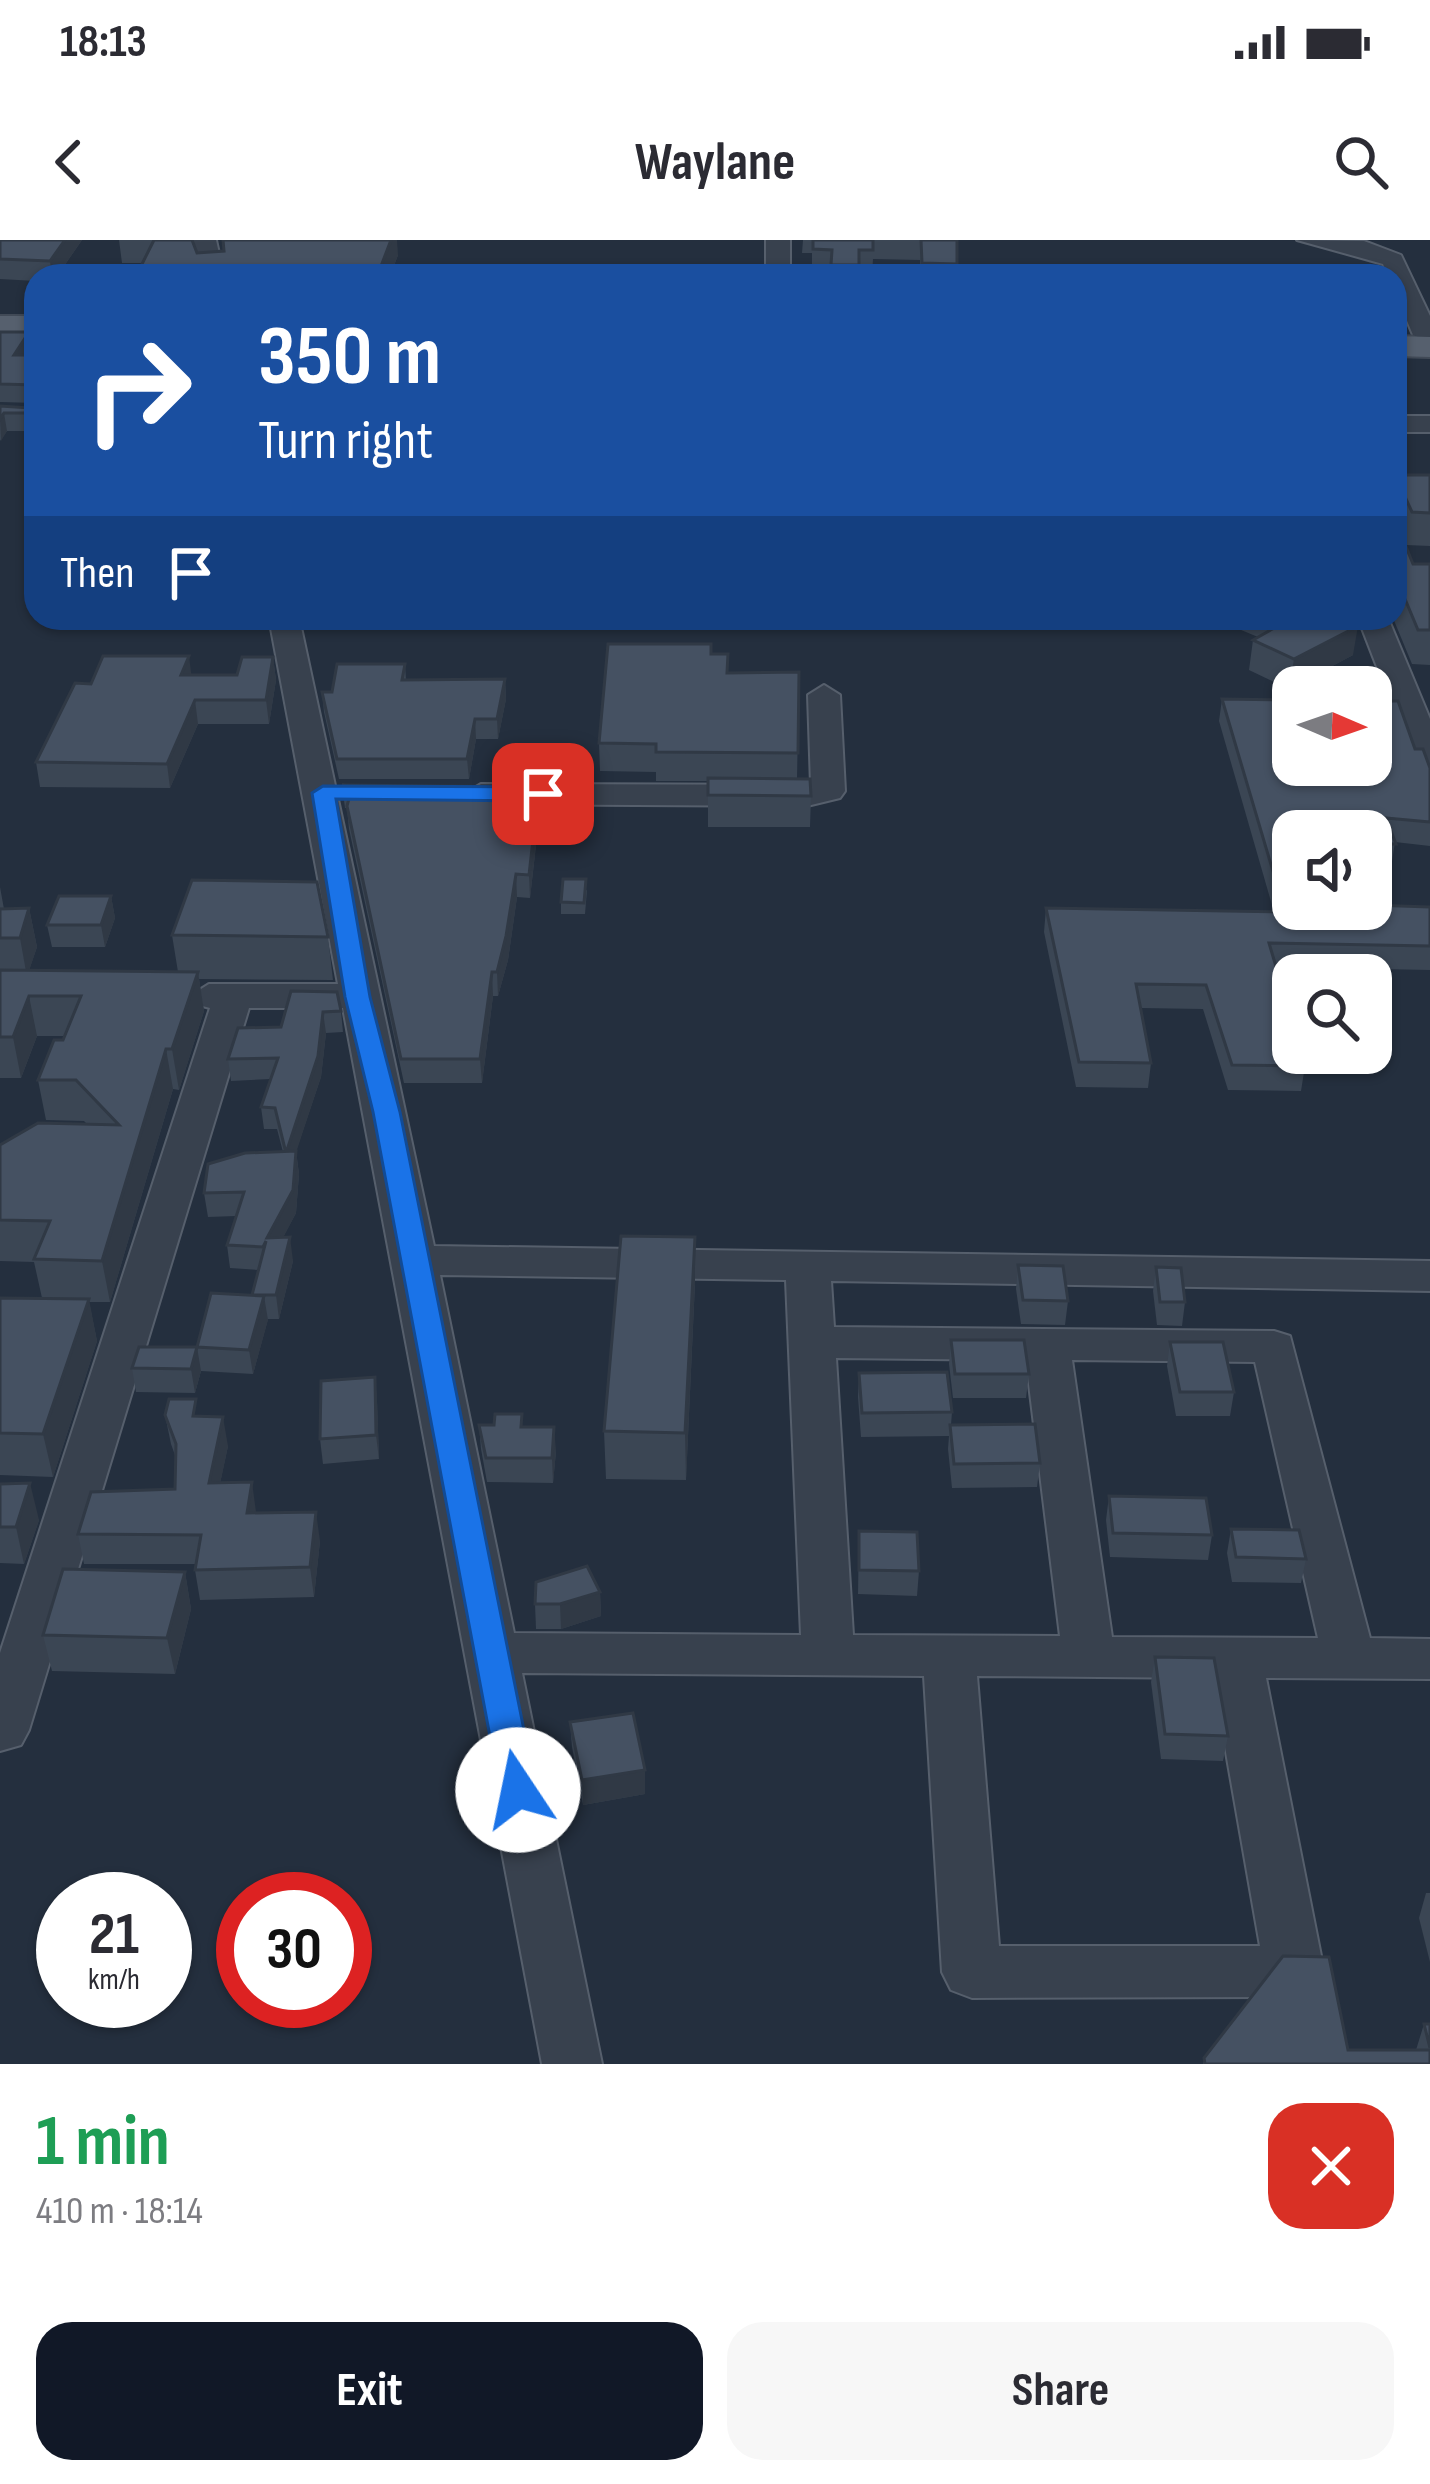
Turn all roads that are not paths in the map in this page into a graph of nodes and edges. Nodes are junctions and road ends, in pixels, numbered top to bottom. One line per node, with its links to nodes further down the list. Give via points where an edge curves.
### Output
1 (1310, 240): 2 (street)
2 (1362, 244): 3 (street)
3 (1394, 264)
4 (1407, 311): 5 (street)
5 (1415, 340)
6 (287, 630): 13 (street, via 335,793)
7 (1378, 630): 9 (street)
8 (824, 695): 10 (street, via 827,791)
9 (1427, 744)
10 (438, 794)
11 (163, 995): 12 (street)
12 (233, 996): 13 (street); 26 (street, via 109,1322)
13 (357, 997): 14 (street)
14 (415, 1260): 15 (street); 19 (street)
15 (808, 1266): 16 (street); 17 (street)
16 (1430, 1276)
17 (812, 1342): 18 (street); 20 (street)
18 (1047, 1344): 22 (street); 24 (street, via 1274,1347)
19 (492, 1653): 20 (street); 27 (street)
20 (828, 1655): 21 (street)
21 (949, 1656): 22 (street); 23 (street, via 972,1972 1294,1971)
22 (1089, 1657): 23 (street)
23 (1236, 1658): 24 (street)
24 (1349, 1658): 25 (street)
25 (1430, 1659)
26 (2, 1730)
27 (572, 2064)

